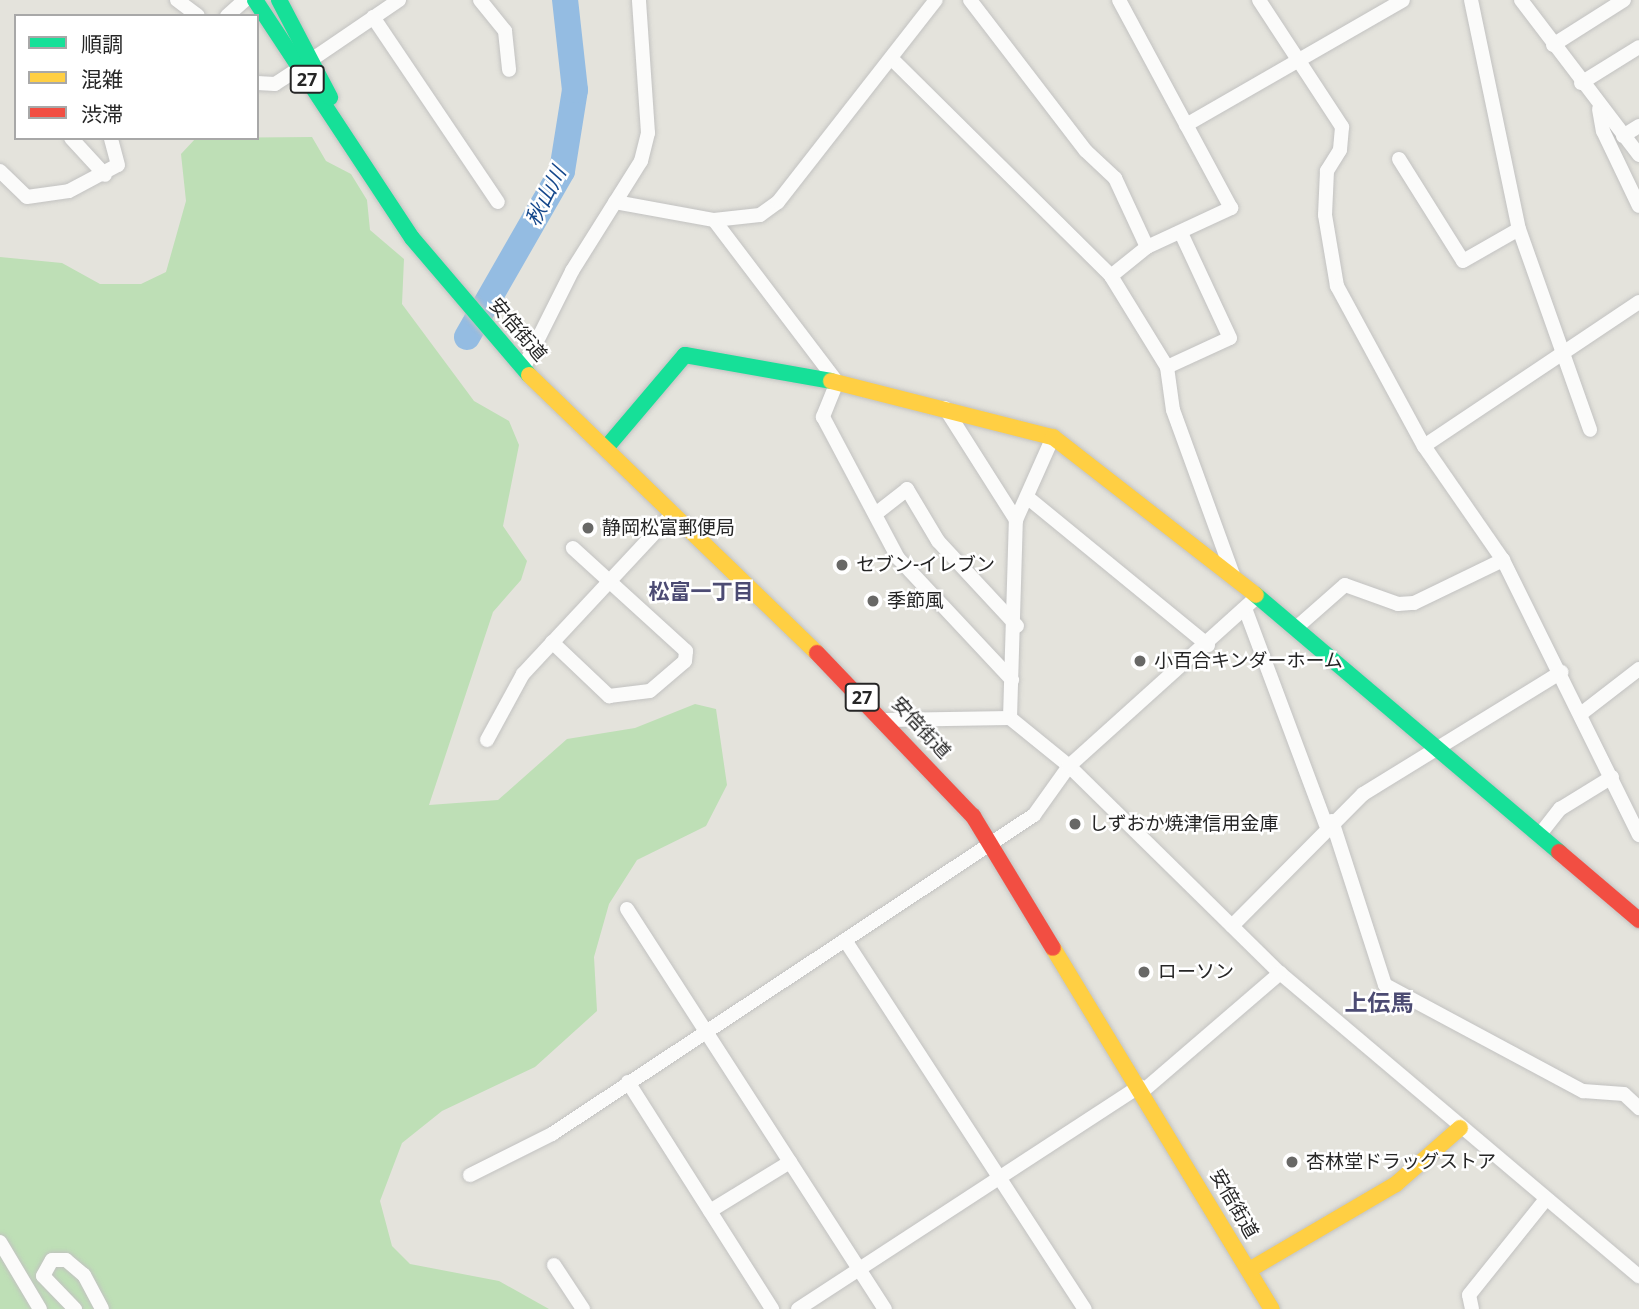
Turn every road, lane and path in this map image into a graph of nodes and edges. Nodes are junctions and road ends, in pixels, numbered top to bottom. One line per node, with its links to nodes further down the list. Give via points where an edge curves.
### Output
1 (177, 0): 16 (street)
2 (245, 0): 17 (street)
3 (255, 0): 24 (main road, 安倍街道 / 27)
4 (279, 0): 21 (main road, 安倍街道 / 27)
5 (399, 0): 18 (street)
6 (480, 0): 25 (street, via 505,31)
7 (639, 0): 40 (street, via 648,133 641,160)
8 (936, 0): 22 (street)
9 (970, 0): 45 (street, via 1086,151 1115,178)
10 (1119, 0): 29 (street)
11 (1259, 0): 23 (street)
12 (1404, 0): 23 (street)
13 (1471, 0): 43 (street)
14 (1521, 0): 19 (street)
15 (1624, 0): 19 (street)
16 (195, 14)
17 (230, 14)
18 (373, 17): 21 (street); 39 (street)
19 (1553, 45): 27 (street)
20 (1639, 47): 27 (street)
21 (314, 58): 35 (main road, 安倍街道 / 27)
22 (892, 59): 42 (street, via 778,202 745,220); 46 (street)
23 (1299, 59): 29 (street); 55 (street, via 1342,127 1340,150 1327,171 1325,215 1337,286)
24 (300, 68): 26 (street, via 275,83); 35 (main road, 安倍街道 / 27)
25 (509, 70)
26 (259, 83)
27 (1581, 83): 28 (street)
28 (1599, 108): 31 (street); 41 (street, via 1603,131)
29 (1186, 125): 44 (street, via 1231,208)
30 (1639, 126): 31 (street)
31 (1623, 136): 34 (street)
32 (73, 140): 38 (street)
33 (112, 140): 38 (street, via 118,165)
34 (1639, 155)
35 (357, 159): 50 (main road, 安倍街道 / 27, via 412,238)
36 (1399, 159): 43 (street, via 1463,261)
37 (0, 171): 38 (street, via 27,197 69,191)
38 (105, 175)
39 (498, 202)
40 (615, 202): 42 (street); 50 (street, via 572,271)
41 (1639, 206)
42 (714, 220): 51 (street)
43 (1519, 229): 48 (street)
44 (1181, 233): 45 (street); 49 (street, via 1230,338)
45 (1147, 247): 46 (street)
46 (1111, 276): 49 (street)
47 (1639, 302): 48 (street)
48 (1562, 359): 53 (street); 55 (street)
49 (1167, 367): 63 (street, via 1173,410)
50 (523, 369): 56 (main road, 安倍街道 / 27)
51 (837, 382): 52 (main road); 56 (main road, via 685,355); 58 (street, via 823,417)
52 (944, 408): 54 (main road); 60 (street)
53 (1590, 430)
54 (1053, 437): 57 (street); 63 (main road)
55 (1424, 446): 62 (street)
56 (606, 449): 59 (main road, 安倍街道 / 27)
57 (1027, 497): 60 (street); 70 (street)
58 (878, 512): 67 (street, via 907,489 938,541); 73 (street, via 898,558)
59 (673, 513): 64 (street); 76 (main road, 安倍街道 / 27)
60 (1016, 520): 67 (street)
61 (573, 548): 64 (street)
62 (1503, 560): 68 (street, via 1414,603 1398,604 1345,584); 72 (street)
63 (1233, 575): 65 (main road)
64 (609, 582): 69 (street); 69 (street, via 686,651 685,661 650,691 609,696)
65 (1257, 597): 66 (street); 68 (main road)
66 (1246, 611): 70 (street); 81 (street)
67 (1017, 626): 73 (street)
68 (1296, 628): 78 (main road)
69 (552, 642): 77 (street, via 523,674)
70 (1208, 645): 79 (street)
71 (1639, 669): 74 (street)
72 (1561, 672): 74 (street); 78 (street)
73 (1012, 680): 75 (street)
74 (1582, 713): 80 (street)
75 (1010, 718): 76 (street); 79 (street)
76 (886, 720): 84 (main road, 安倍街道 / 27)
77 (487, 740)
78 (1437, 749): 81 (street); 82 (main road)
79 (1069, 766): 84 (street, via 1034,815); 87 (street)
80 (1612, 777): 82 (street, via 1560,809); 83 (street)
81 (1329, 823): 87 (street, via 1280,883); 93 (street, via 1385,985 1583,1091 1624,1094)
82 (1541, 833): 86 (main road)
83 (1639, 835)
84 (993, 843): 88 (street); 92 (main road, 安倍街道 / 27)
85 (627, 909): 90 (street)
86 (1639, 920)
87 (1232, 926): 89 (street)
88 (845, 940): 90 (street); 97 (street)
89 (1280, 973): 92 (street); 94 (street)
90 (706, 1031): 91 (street); 95 (street)
91 (628, 1082): 96 (street, via 552,1134); 99 (street)
92 (1142, 1088): 97 (street); 104 (main road, 安倍街道 / 27)
93 (1639, 1108)
94 (1460, 1128): 98 (street); 104 (main road, via 1396,1184)
95 (790, 1162): 99 (street); 102 (street)
96 (470, 1175)
97 (999, 1178): 102 (street); 112 (street)
98 (1546, 1199): 103 (street); 114 (street, via 1469,1295)
99 (710, 1211): 109 (street)
100 (0, 1242): 105 (street)
101 (554, 1265): 108 (street)
102 (860, 1269): 110 (street); 111 (street)
103 (1637, 1269)
104 (1249, 1270): 113 (main road, 安倍街道 / 27)
105 (40, 1309)
106 (75, 1309): 107 (street, via 43,1276 52,1260 66,1261 84,1275)
107 (102, 1309)
108 (583, 1309)
109 (772, 1309)
110 (798, 1309)
111 (885, 1309)
112 (1085, 1309)
113 (1272, 1309)
114 (1472, 1309)

